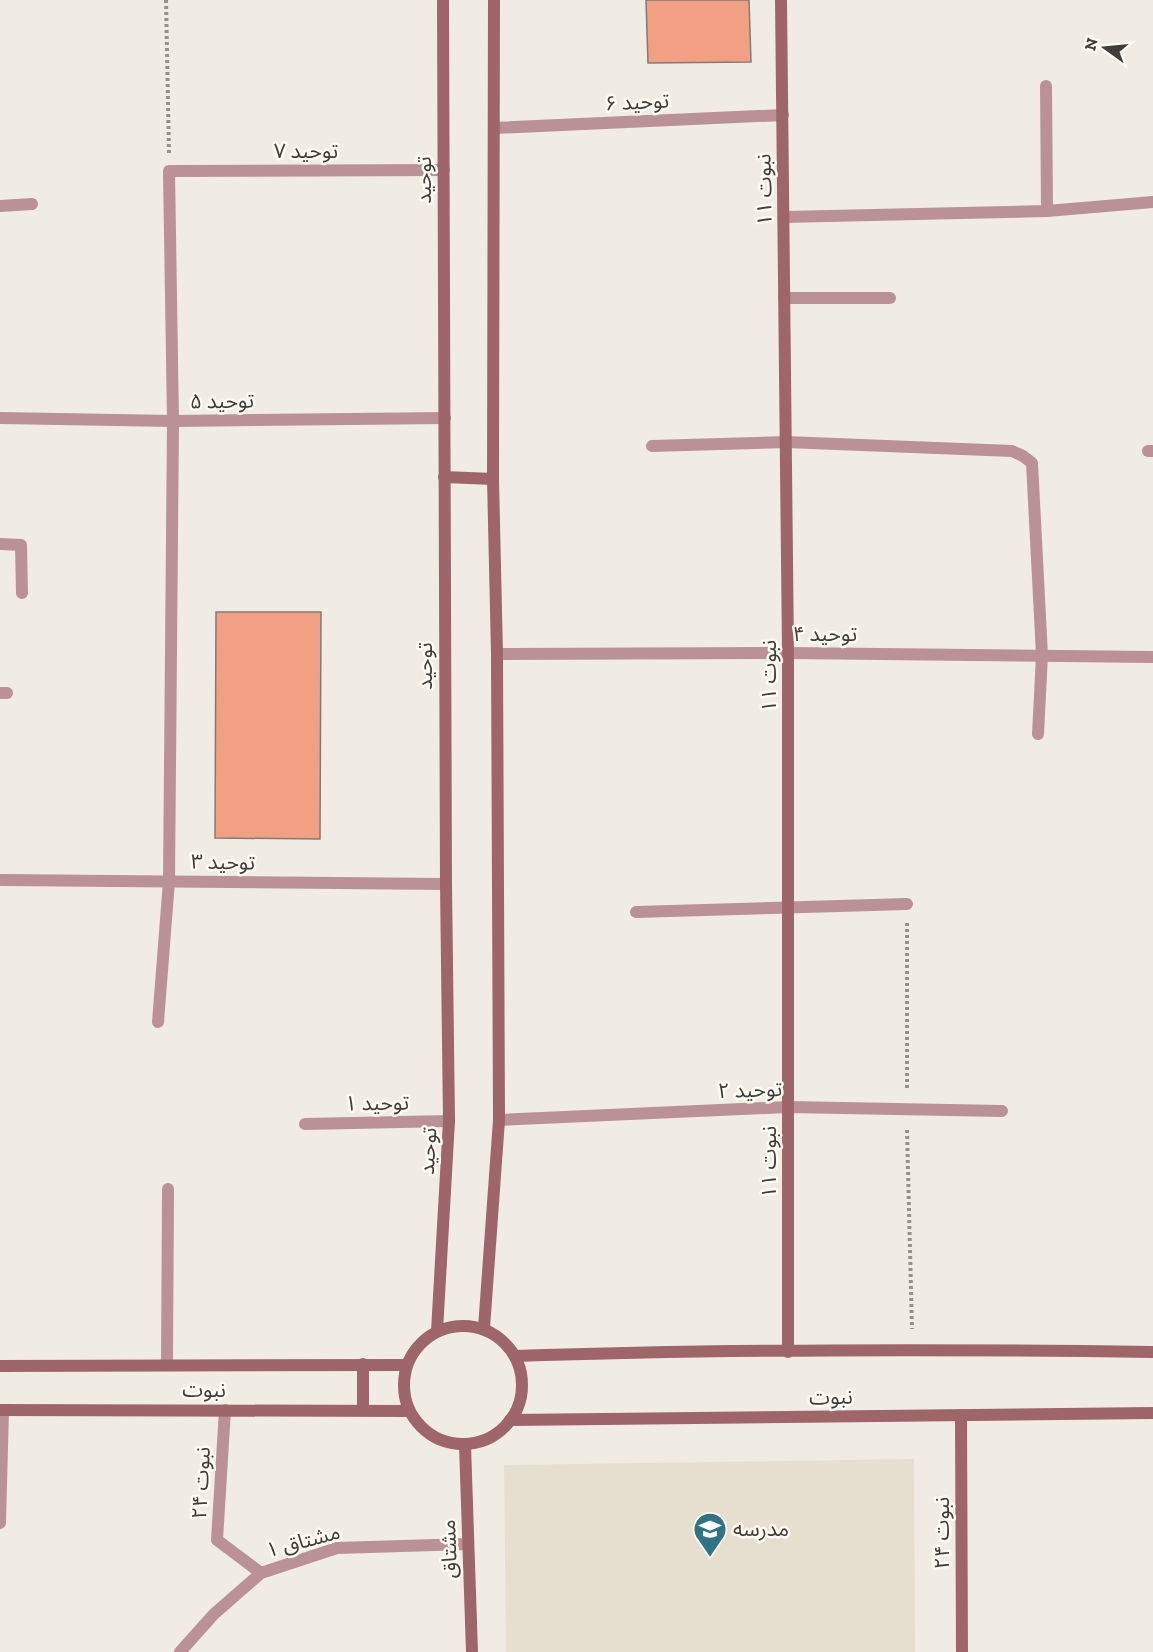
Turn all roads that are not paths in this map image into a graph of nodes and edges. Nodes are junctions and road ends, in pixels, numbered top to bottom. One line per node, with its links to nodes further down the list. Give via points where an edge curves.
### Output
1 (443, 0): 7 (street, توحید)
2 (494, 0): 6 (street)
3 (782, 0): 5 (street, نبوت ۱۱)
4 (1046, 86): 11 (street)
5 (783, 115): 6 (street, توحید ۶); 12 (street, نبوت ۱۱)
6 (494, 128): 21 (street)
7 (444, 170): 15 (street, توحید); 17 (street, توحید ۷, via 169,171)
8 (1153, 202): 11 (street)
9 (32, 204): 10 (street)
10 (0, 206)
11 (1047, 212): 12 (street)
12 (784, 217): 13 (street, نبوت ۱۱)
13 (784, 298): 14 (street); 18 (street, نبوت ۱۱)
14 (890, 298)
15 (445, 417): 17 (street, توحید ۵); 20 (street, توحید)
16 (0, 418): 17 (street, توحید ۵)
17 (173, 421): 30 (street)
18 (786, 442): 19 (street); 24 (street, نبوت ۱۱); 26 (street, via 1012,451 1032,463)
19 (652, 446)
20 (444, 477): 21 (street); 31 (street, توحید)
21 (493, 479): 25 (street)
22 (0, 544): 23 (street, via 21,545)
23 (22, 593)
24 (788, 653): 25 (street, توحید ۴); 26 (street, توحید ۴); 33 (street, نبوت ۱۱)
25 (497, 654): 38 (street)
26 (1042, 655): 27 (street, توحید ۴); 28 (street)
27 (1153, 657)
28 (1038, 734)
29 (0, 880): 30 (street, توحید ۳)
30 (169, 881): 31 (street, توحید ۳); 35 (street)
31 (446, 884): 39 (street, توحید)
32 (907, 904): 33 (street)
33 (788, 906): 34 (street); 36 (street, نبوت ۱۱)
34 (636, 912)
35 (158, 1022)
36 (788, 1107): 37 (street, توحید ۲); 38 (street, توحید ۲); 44 (street, نبوت ۱۱)
37 (1002, 1111)
38 (499, 1120): 42 (street)
39 (449, 1121): 40 (street, توحید ۱); 43 (street, توحید)
40 (305, 1125)
41 (168, 1189): 48 (street)
42 (483, 1328): 43 (street, via 460,1325); 46 (street, via 504,1341)
43 (437, 1331): 49 (street, via 418,1345)
44 (788, 1352): 45 (street); 46 (street)
45 (1153, 1352)
46 (515, 1356): 57 (street, via 523,1384 519,1407)
47 (363, 1364): 48 (street, نبوت); 49 (street, نبوت); 51 (street)
48 (167, 1365): 50 (street, نبوت)
49 (406, 1365): 54 (street, via 403,1388)
50 (0, 1366)
51 (363, 1409): 53 (street, نبوت); 54 (street, نبوت)
52 (2, 1410): 53 (street, نبوت); 59 (street)
53 (225, 1410): 61 (street, نبوت ۲۴, via 217,1540)
54 (409, 1411): 58 (street, via 422,1430 442,1442)
55 (1153, 1413): 56 (street, نبوت)
56 (961, 1415): 57 (street, نبوت); 64 (street, نبوت ۲۴)
57 (510, 1420): 58 (street, via 488,1440)
58 (465, 1445): 60 (street, مشتاق)
59 (0, 1523)
60 (468, 1544): 61 (street, مشتاق ۱, via 337,1548); 63 (street, مشتاق)
61 (261, 1573): 62 (street, مشتاق ۱, via 214,1614)
62 (180, 1652)
63 (472, 1652)
64 (962, 1652)

